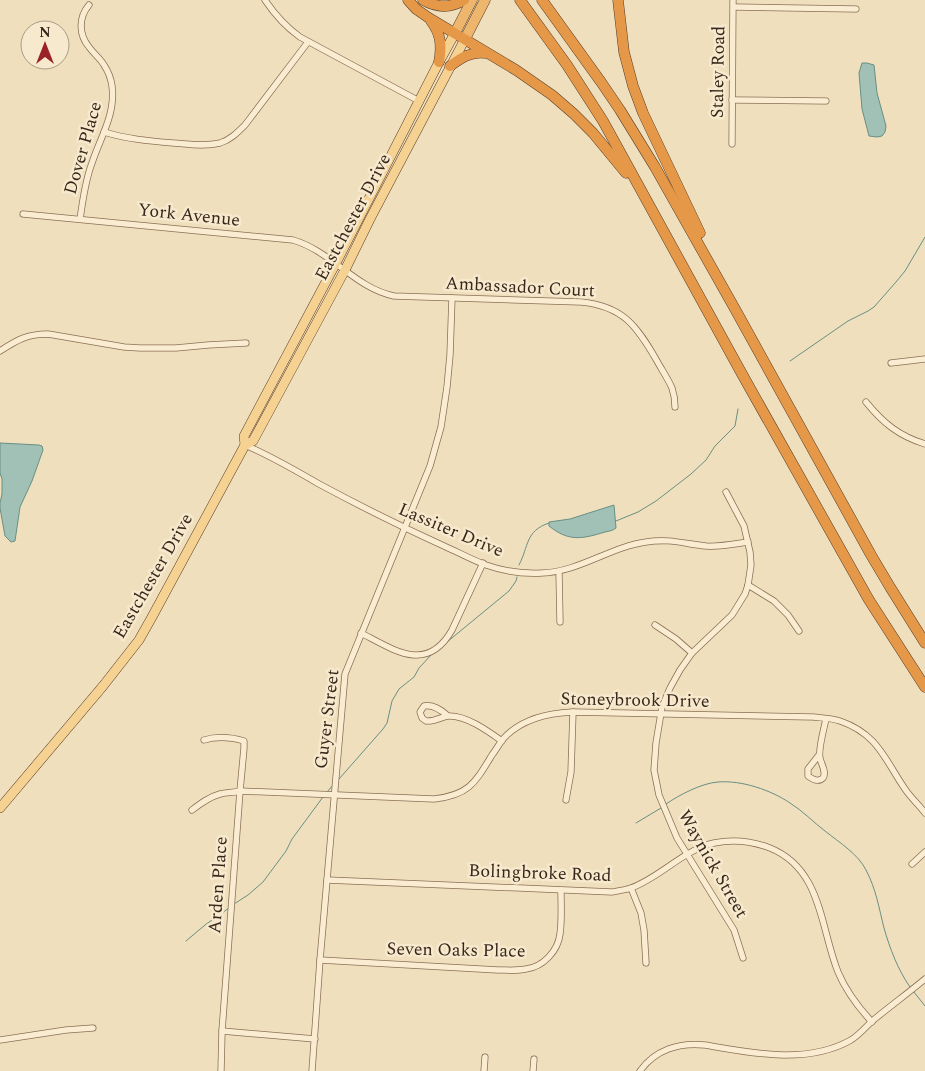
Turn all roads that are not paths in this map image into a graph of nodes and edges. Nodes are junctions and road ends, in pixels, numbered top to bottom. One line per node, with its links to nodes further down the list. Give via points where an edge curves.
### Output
1 (265, 0): 17 (street, via 284,25)
2 (408, 0): 14 (highway)
3 (423, 0): 4 (highway, via 446,6)
4 (464, 0)
5 (472, 0): 15 (highway, Eastchester Drive)
6 (485, 0): 16 (highway, Eastchester Drive)
7 (520, 0): 26 (highway, via 589,99)
8 (542, 0): 32 (highway, via 620,110)
9 (618, 0): 32 (highway, via 625,57 638,101)
10 (734, 0): 12 (street, Staley Road)
11 (89, 5): 24 (street, Dover Place, via 82,16 82,34 104,65 112,85 112,108)
12 (734, 7): 13 (street); 21 (street, Staley Road)
13 (856, 9)
14 (429, 18): 15 (highway); 19 (highway, via 440,40)
15 (455, 33): 16 (highway); 19 (main road, Eastchester Drive)
16 (464, 39): 18 (highway); 20 (main road, Eastchester Drive)
17 (308, 42): 22 (street); 24 (street, via 237,134 217,144 134,139)
18 (488, 53): 20 (highway, via 469,54); 26 (highway, via 569,109 598,138)
19 (439, 62): 22 (main road, Eastchester Drive)
20 (450, 66): 30 (main road, Eastchester Drive)
21 (732, 100): 23 (street); 25 (street, Staley Road)
22 (419, 101): 29 (main road, Eastchester Drive)
23 (826, 101)
24 (104, 132): 28 (street, Dover Place, via 86,181)
25 (732, 144)
26 (642, 194): 53 (highway, via 864,592)
27 (24, 214): 28 (street, York Avenue)
28 (80, 219): 29 (street, York Avenue, via 293,240)
29 (336, 263): 30 (street, York Avenue); 40 (main road, Eastchester Drive, via 244,436)
30 (345, 270): 31 (street, Ambassador Court, via 386,295); 40 (main road, Eastchester Drive, via 253,441)
31 (452, 298): 38 (street, Ambassador Court, via 581,302 611,309 627,319 642,336 672,388); 42 (street, Guyer Street, via 450,355 441,426 429,470)
32 (735, 309): 51 (highway, via 876,563)
33 (246, 343): 34 (street, via 140,348 36,334 16,340)
34 (0, 351)
35 (925, 359): 36 (street)
36 (892, 363)
37 (866, 402): 39 (street, via 898,432)
38 (675, 407)
39 (925, 444)
40 (245, 445): 42 (street, Lassiter Drive); 64 (main road, Eastchester Drive, via 138,640)
41 (726, 492): 43 (street, Waynick Street, via 744,526)
42 (405, 529): 44 (street, Lassiter Drive); 50 (street, Guyer Street)
43 (748, 542): 45 (street, Lassiter Drive, via 707,546 678,541 648,542 624,547); 46 (street, Waynick Street, via 751,565)
44 (483, 563): 45 (street, Lassiter Drive, via 506,570); 50 (street, via 446,641 435,650 421,655 405,654)
45 (559, 572): 47 (street)
46 (748, 585): 49 (street, via 774,601); 52 (street, Waynick Street, via 732,615)
47 (560, 622)
48 (655, 625): 52 (street)
49 (798, 631)
50 (361, 633): 62 (street, Guyer Street, via 345,674)
51 (925, 643)
52 (692, 653): 55 (street, Waynick Street, via 670,688)
53 (925, 687)
54 (573, 712): 55 (street, Stoneybrook Drive); 59 (street, Stoneybrook Drive, via 540,716 513,730); 63 (street, via 571,772)
55 (660, 714): 57 (street, Stoneybrook Drive); 68 (street, Waynick Street, via 654,770 668,819)
56 (448, 716): 59 (street, via 469,721)
57 (826, 719): 60 (street); 66 (street, Stoneybrook Drive, via 849,724 873,741)
58 (204, 740): 61 (street, Arden Place, via 221,737 244,741)
59 (502, 741): 62 (street, Stoneybrook Drive, via 471,786 449,798)
60 (819, 755)
61 (240, 791): 62 (street, Stoneybrook Drive); 65 (street, Stoneybrook Drive, via 210,798); 79 (street, Arden Place)
62 (333, 794): 70 (street, Guyer Street)
63 (566, 800)
64 (0, 808)
65 (192, 810)
66 (925, 813)
67 (925, 852): 69 (street)
68 (686, 855): 71 (street, Bolingbroke Road); 73 (street, Waynick Street, via 734,930); 77 (street, Bolingbroke Road, via 700,847 742,841 777,851 794,863 813,890 839,973 849,993)
69 (912, 864)
70 (327, 880): 72 (street, Bolingbroke Road); 74 (street, Guyer Street)
71 (631, 888): 72 (street, Bolingbroke Road, via 612,892); 75 (street, via 643,922)
72 (561, 890): 74 (street, Seven Oaks Place, via 557,944 546,960 527,970)
73 (743, 958)
74 (320, 960): 80 (street, Guyer Street)
75 (646, 963)
76 (925, 979): 77 (street)
77 (872, 1022): 88 (street, via 853,1039 828,1049 762,1054 705,1045 681,1045 659,1053)
78 (93, 1028): 81 (street)
79 (222, 1031): 80 (street); 84 (street, Arden Place)
80 (315, 1039): 85 (street, Guyer Street)
81 (0, 1040)
82 (485, 1057): 86 (street)
83 (534, 1059): 87 (street)
84 (221, 1071)
85 (312, 1071)
86 (484, 1071)
87 (533, 1071)
88 (640, 1071)

